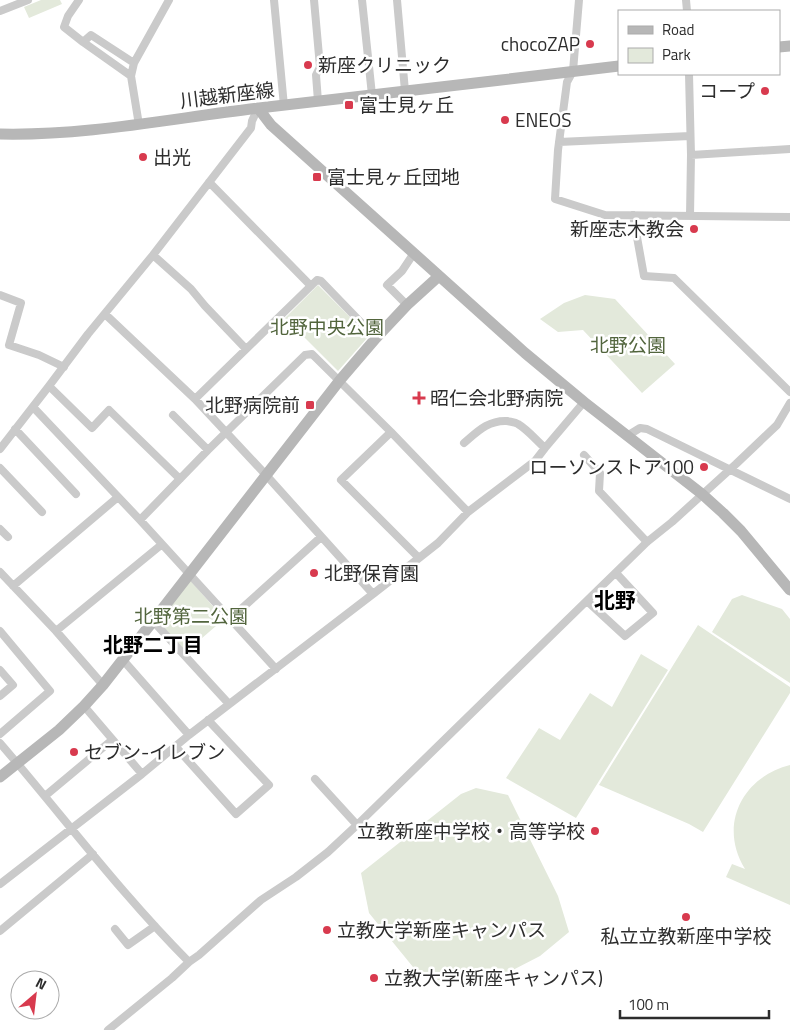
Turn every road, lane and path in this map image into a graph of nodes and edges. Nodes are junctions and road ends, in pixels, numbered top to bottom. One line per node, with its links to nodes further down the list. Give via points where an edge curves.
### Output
1 (26, 0): 9 (street)
2 (79, 0): 10 (street, via 64,27)
3 (170, 0): 11 (street)
4 (274, 0): 19 (street)
5 (314, 0): 18 (street, via 320,67 316,75)
6 (362, 0): 17 (street)
7 (397, 0): 16 (street)
8 (579, 0): 13 (street)
9 (0, 11)
10 (83, 42): 11 (street, via 90,35); 15 (street)
11 (134, 64): 15 (street)
12 (618, 66): 13 (street, 川越新座線)
13 (573, 71): 16 (street, 川越新座線); 24 (street, via 568,82)
14 (689, 75): 23 (street)
15 (130, 76): 21 (street)
16 (406, 91): 17 (street, 川越新座線)
17 (372, 95): 18 (street, 川越新座線)
18 (318, 101): 19 (street, 川越新座線)
19 (284, 106): 20 (street, 川越新座線)
20 (258, 108): 21 (street, 川越新座線); 27 (street, via 251,128); 31 (street, via 271,125)
21 (139, 125): 22 (street, 川越新座線, via 25,135)
22 (0, 134)
23 (690, 136): 24 (street); 26 (street)
24 (559, 142): 28 (street, via 555,199 605,215)
25 (790, 149): 26 (street)
26 (691, 154): 29 (street)
27 (209, 182): 32 (street); 34 (street)
28 (633, 215): 29 (street); 43 (street, via 644,276 674,278)
29 (690, 216): 30 (street)
30 (790, 217)
31 (414, 253): 33 (street); 36 (street, via 388,285)
32 (152, 254): 37 (street); 39 (street)
33 (439, 276): 36 (street); 45 (street)
34 (311, 286): 38 (street, via 316,280 321,281); 39 (street)
35 (0, 295): 40 (street, via 21,303 9,345)
36 (407, 305): 38 (street)
37 (105, 314): 40 (street); 44 (street)
38 (376, 338): 41 (street)
39 (246, 349): 44 (street)
40 (64, 367): 42 (street)
41 (340, 380): 50 (street); 51 (street, via 312,354 305,355); 60 (street)
42 (50, 386): 47 (street); 61 (street, via 92,428 109,410)
43 (790, 392)
44 (195, 399): 51 (street)
45 (584, 402): 52 (street); 54 (street)
46 (790, 403): 59 (street, via 777,425)
47 (33, 407): 49 (street); 64 (street)
48 (173, 415): 56 (street)
49 (15, 429): 55 (street); 62 (street)
50 (391, 432): 67 (street); 74 (street, via 342,480)
51 (226, 433): 56 (street); 60 (street)
52 (627, 436): 59 (street, via 640,428 647,429); 63 (street)
53 (464, 444): 54 (street, via 492,422 501,421 518,424)
54 (545, 448): 67 (street, via 535,462)
55 (0, 449)
56 (208, 450): 61 (street)
57 (584, 455): 72 (street, via 600,473 600,491)
58 (0, 468): 66 (street)
59 (730, 470): 63 (street); 65 (street)
60 (266, 476): 70 (street); 77 (street)
61 (180, 479): 68 (street)
62 (76, 494)
63 (702, 494): 72 (street); 79 (street, via 741,531)
64 (118, 497): 68 (street); 78 (street)
65 (790, 499)
66 (42, 512)
67 (468, 512): 74 (street)
68 (140, 520): 73 (street)
69 (0, 529): 71 (street)
70 (321, 537): 80 (street); 82 (street)
71 (8, 538)
72 (647, 542): 76 (street)
73 (161, 544): 77 (street); 85 (street)
74 (419, 558): 80 (street)
75 (0, 572): 78 (street)
76 (616, 573): 81 (street); 81 (street, via 653,613 625,636)
77 (189, 574): 82 (street); 83 (street)
78 (13, 586): 85 (street)
79 (790, 590)
80 (373, 594): 87 (street)
81 (587, 601): 104 (street)
82 (230, 619): 87 (street)
83 (153, 621): 86 (street); 91 (street)
84 (0, 631): 94 (street, via 50,691)
85 (56, 631): 89 (street)
86 (123, 660): 89 (street); 95 (street)
87 (276, 669): 91 (street)
88 (0, 670): 90 (street, via 13,685)
89 (103, 685): 92 (street)
90 (0, 696)
91 (230, 704): 93 (street)
92 (84, 706): 96 (street); 99 (street)
93 (208, 720): 95 (street); 98 (street, via 269,785 236,814)
94 (0, 734)
95 (188, 735): 98 (street)
96 (112, 740): 100 (street); 103 (street)
97 (0, 743): 99 (street)
98 (175, 746): 100 (street)
99 (18, 764): 101 (street); 103 (street)
100 (142, 774): 105 (street)
101 (0, 777)
102 (315, 779): 104 (street)
103 (44, 796): 105 (street)
104 (357, 825): 111 (street, via 328,852 262,900)
105 (71, 829): 106 (street); 107 (street)
106 (92, 854): 108 (street); 110 (street)
107 (0, 884)
108 (154, 926): 109 (street, via 128,945); 111 (street)
109 (115, 929)
110 (0, 932)
111 (189, 962): 112 (street)
112 (108, 1030)

